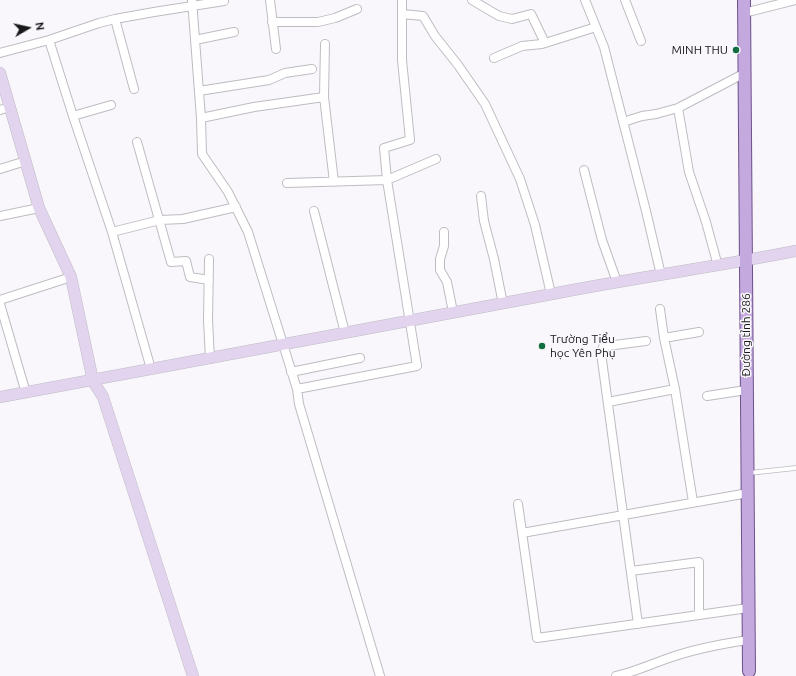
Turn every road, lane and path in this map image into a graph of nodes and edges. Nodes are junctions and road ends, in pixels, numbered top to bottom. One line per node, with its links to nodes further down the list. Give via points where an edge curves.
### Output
1 (270, 0): 14 (street)
2 (402, 0): 12 (street)
3 (472, 0): 20 (street, via 499,16 512,19 531,14)
4 (585, 0): 15 (street)
5 (625, 0): 19 (street)
6 (744, 0): 11 (main road, Đường tỉnh 286)
7 (795, 0): 11 (street)
8 (224, 1): 9 (street)
9 (192, 3): 13 (street); 18 (street)
10 (357, 9): 14 (street, via 318,22)
11 (744, 13): 27 (main road, Đường tỉnh 286)
12 (402, 14): 42 (street, via 402,60 410,140 384,148); 61 (street, via 423,16 485,104 520,179 535,224)
13 (115, 19): 17 (street); 28 (street)
14 (272, 22): 22 (street)
15 (596, 27): 20 (street); 36 (street, via 604,47)
16 (234, 32): 18 (street)
17 (49, 40): 23 (street); 34 (street)
18 (195, 40): 29 (street)
19 (641, 40)
20 (545, 43): 24 (street, via 522,46)
21 (325, 44): 30 (street)
22 (276, 49)
23 (0, 53)
24 (494, 58)
25 (312, 68): 29 (street, via 285,73 268,80)
26 (0, 73): 32 (street)
27 (745, 73): 33 (street); 55 (main road, Đường tỉnh 286)
28 (134, 89)
29 (199, 91): 35 (street)
30 (324, 97): 35 (street); 43 (street)
31 (111, 105): 34 (street)
32 (5, 108): 39 (street)
33 (678, 108): 36 (street); 56 (street, via 689,172)
34 (73, 116): 51 (street)
35 (201, 118): 46 (street, via 202,154)
36 (623, 122): 57 (street)
37 (137, 142): 50 (street)
38 (436, 159): 42 (street)
39 (26, 161): 40 (street); 47 (street)
40 (0, 169)
41 (584, 170): 60 (street, via 602,240)
42 (387, 180): 43 (street); 67 (street)
43 (334, 182): 44 (street)
44 (287, 183)
45 (481, 196): 64 (street, via 484,221)
46 (236, 207): 50 (street, via 183,219); 72 (street, via 248,232)
47 (39, 208): 49 (street); 58 (street)
48 (314, 211): 69 (street)
49 (0, 216)
50 (160, 220): 51 (street); 59 (street, via 171,262 186,261 190,277)
51 (112, 232): 75 (street)
52 (444, 232): 66 (street, via 440,270 447,282)
53 (796, 251): 55 (street)
54 (210, 259): 59 (street)
55 (745, 261): 56 (street); 80 (main road, Đường tỉnh 286)
56 (718, 266): 57 (street)
57 (661, 275): 60 (street)
58 (71, 277): 62 (street); 77 (street)
59 (209, 280): 74 (street)
60 (617, 282): 61 (street)
61 (551, 294): 64 (street)
62 (0, 300)
63 (0, 304): 81 (street)
64 (503, 304): 66 (street)
65 (660, 309): 70 (street)
66 (453, 312): 67 (street)
67 (410, 320): 69 (street); 78 (street, via 417,366)
68 (699, 332): 70 (street)
69 (345, 333): 72 (street)
70 (664, 338): 79 (street)
71 (646, 340): 84 (street, via 607,346 601,350)
72 (283, 344): 74 (street); 76 (street)
73 (360, 358): 76 (street)
74 (210, 359): 75 (street)
75 (151, 369): 77 (street)
76 (291, 372): 78 (street)
77 (93, 381): 81 (street); 98 (street, via 103,397)
78 (297, 389): 99 (street, via 299,404)
79 (675, 389): 84 (street); 88 (street)
80 (746, 390): 82 (street); 86 (main road, Đường tỉnh 286)
81 (26, 393): 83 (street)
82 (707, 396)
83 (0, 397)
84 (608, 402): 90 (street)
85 (796, 468): 86 (lane)
86 (747, 473): 87 (main road, Đường tỉnh 286)
87 (748, 493): 88 (street); 93 (main road, Đường tỉnh 286)
88 (693, 502): 90 (street)
89 (518, 504): 91 (street)
90 (623, 516): 91 (street); 92 (street)
91 (522, 533): 95 (street, via 537,638)
92 (631, 571): 94 (street, via 699,562); 95 (street)
93 (748, 608): 94 (street); 96 (main road, Đường tỉnh 286)
94 (699, 615): 95 (street)
95 (638, 624)
96 (748, 640): 97 (main road, Đường tỉnh 286); 100 (street, via 670,657)
97 (749, 671)
98 (193, 676)
99 (380, 676)
100 (616, 676)

